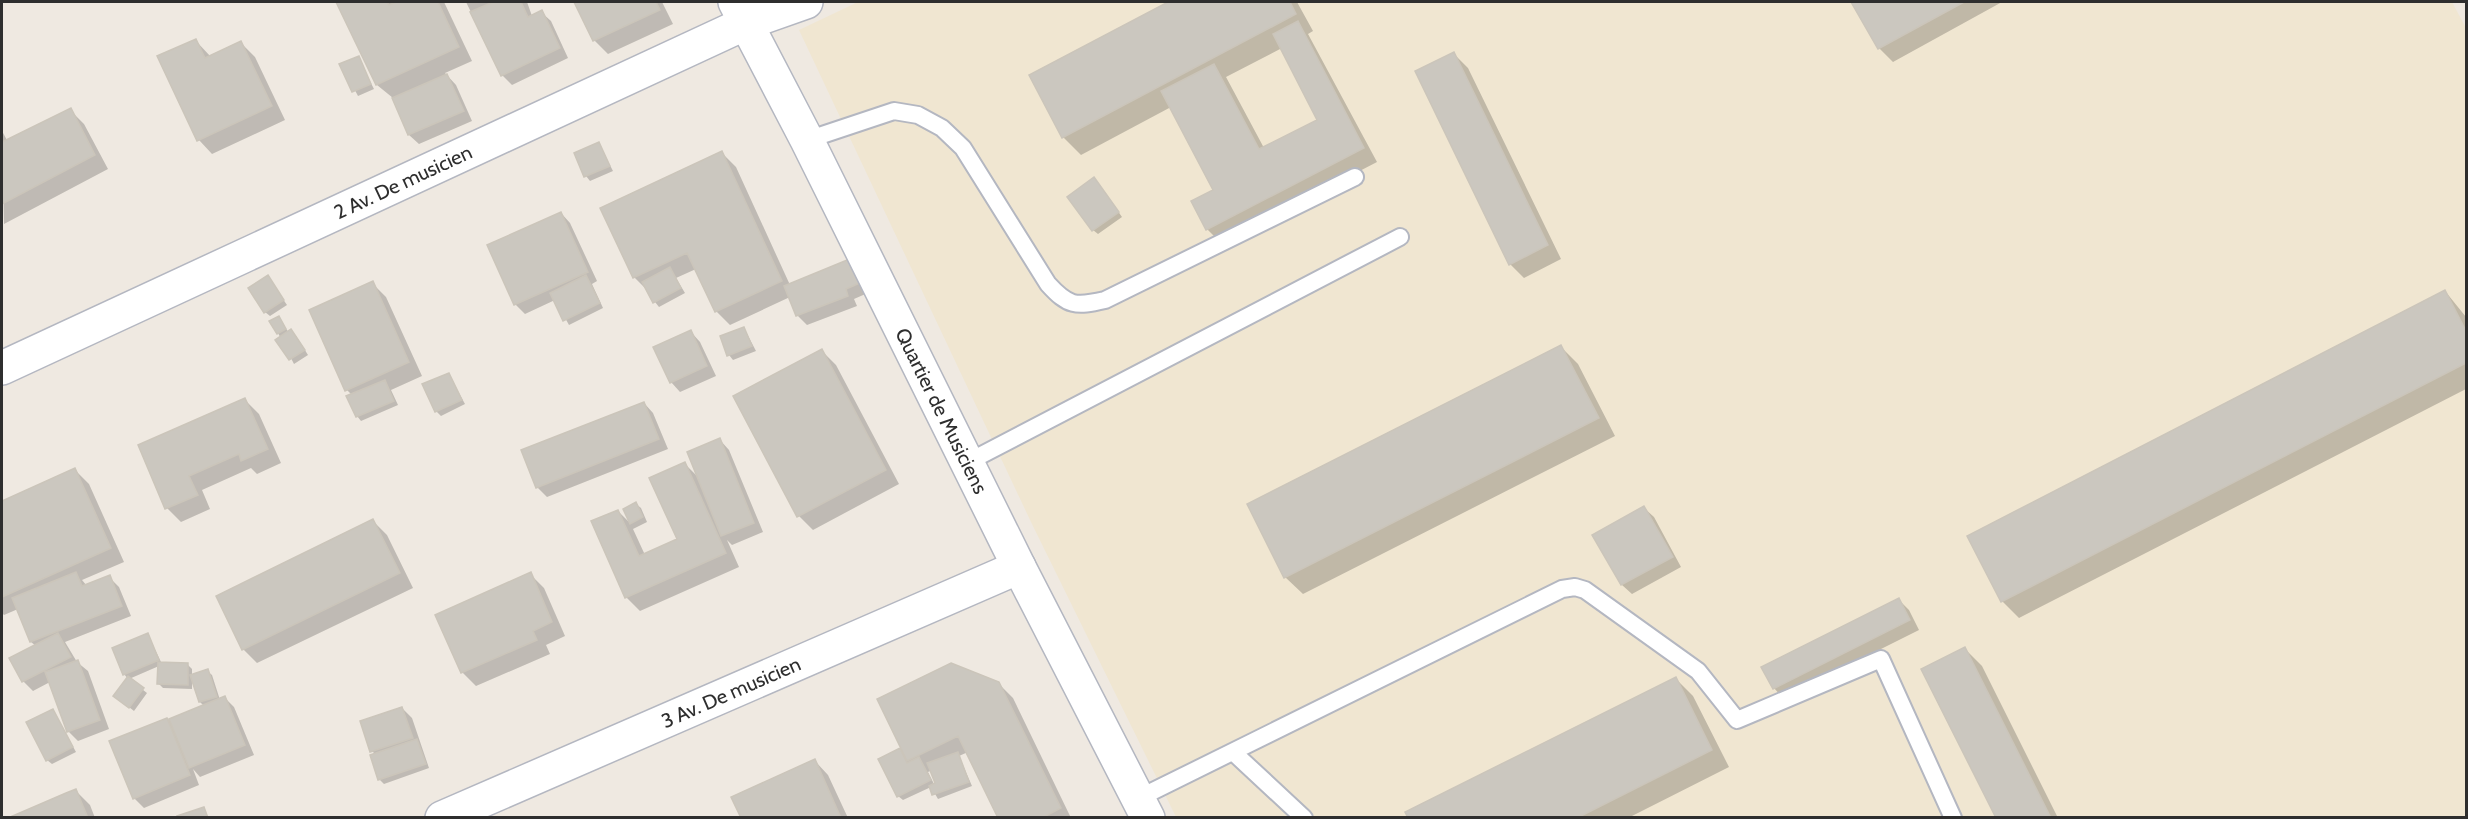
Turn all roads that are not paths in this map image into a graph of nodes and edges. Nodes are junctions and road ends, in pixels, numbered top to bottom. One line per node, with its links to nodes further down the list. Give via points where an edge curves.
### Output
1 (806, 2): 2 (street, 2 Av. De musicien)
2 (740, 12): 3 (street, Quartier de Musiciens); 6 (street, 2 Av. De musicien)
3 (807, 140): 4 (lane, via 894,111 918,115 942,128 963,148 1048,284 1063,301 1083,305 1105,300); 7 (street, Quartier de Musiciens)
4 (1355, 177)
5 (1400, 237): 7 (lane)
6 (2, 368)
7 (968, 462): 8 (street, Quartier de Musiciens)
8 (1019, 567): 10 (street, Quartier de Musiciens); 11 (street, 3 Av. De musicien)
9 (1233, 752): 10 (lane); 13 (lane); 14 (lane, via 1562,589 1575,587 1698,671 1737,720 1881,659)
10 (1143, 808)
11 (481, 810): 12 (street, 3 Av. De musicien)
12 (442, 818)
13 (1304, 818)
14 (1953, 818)

